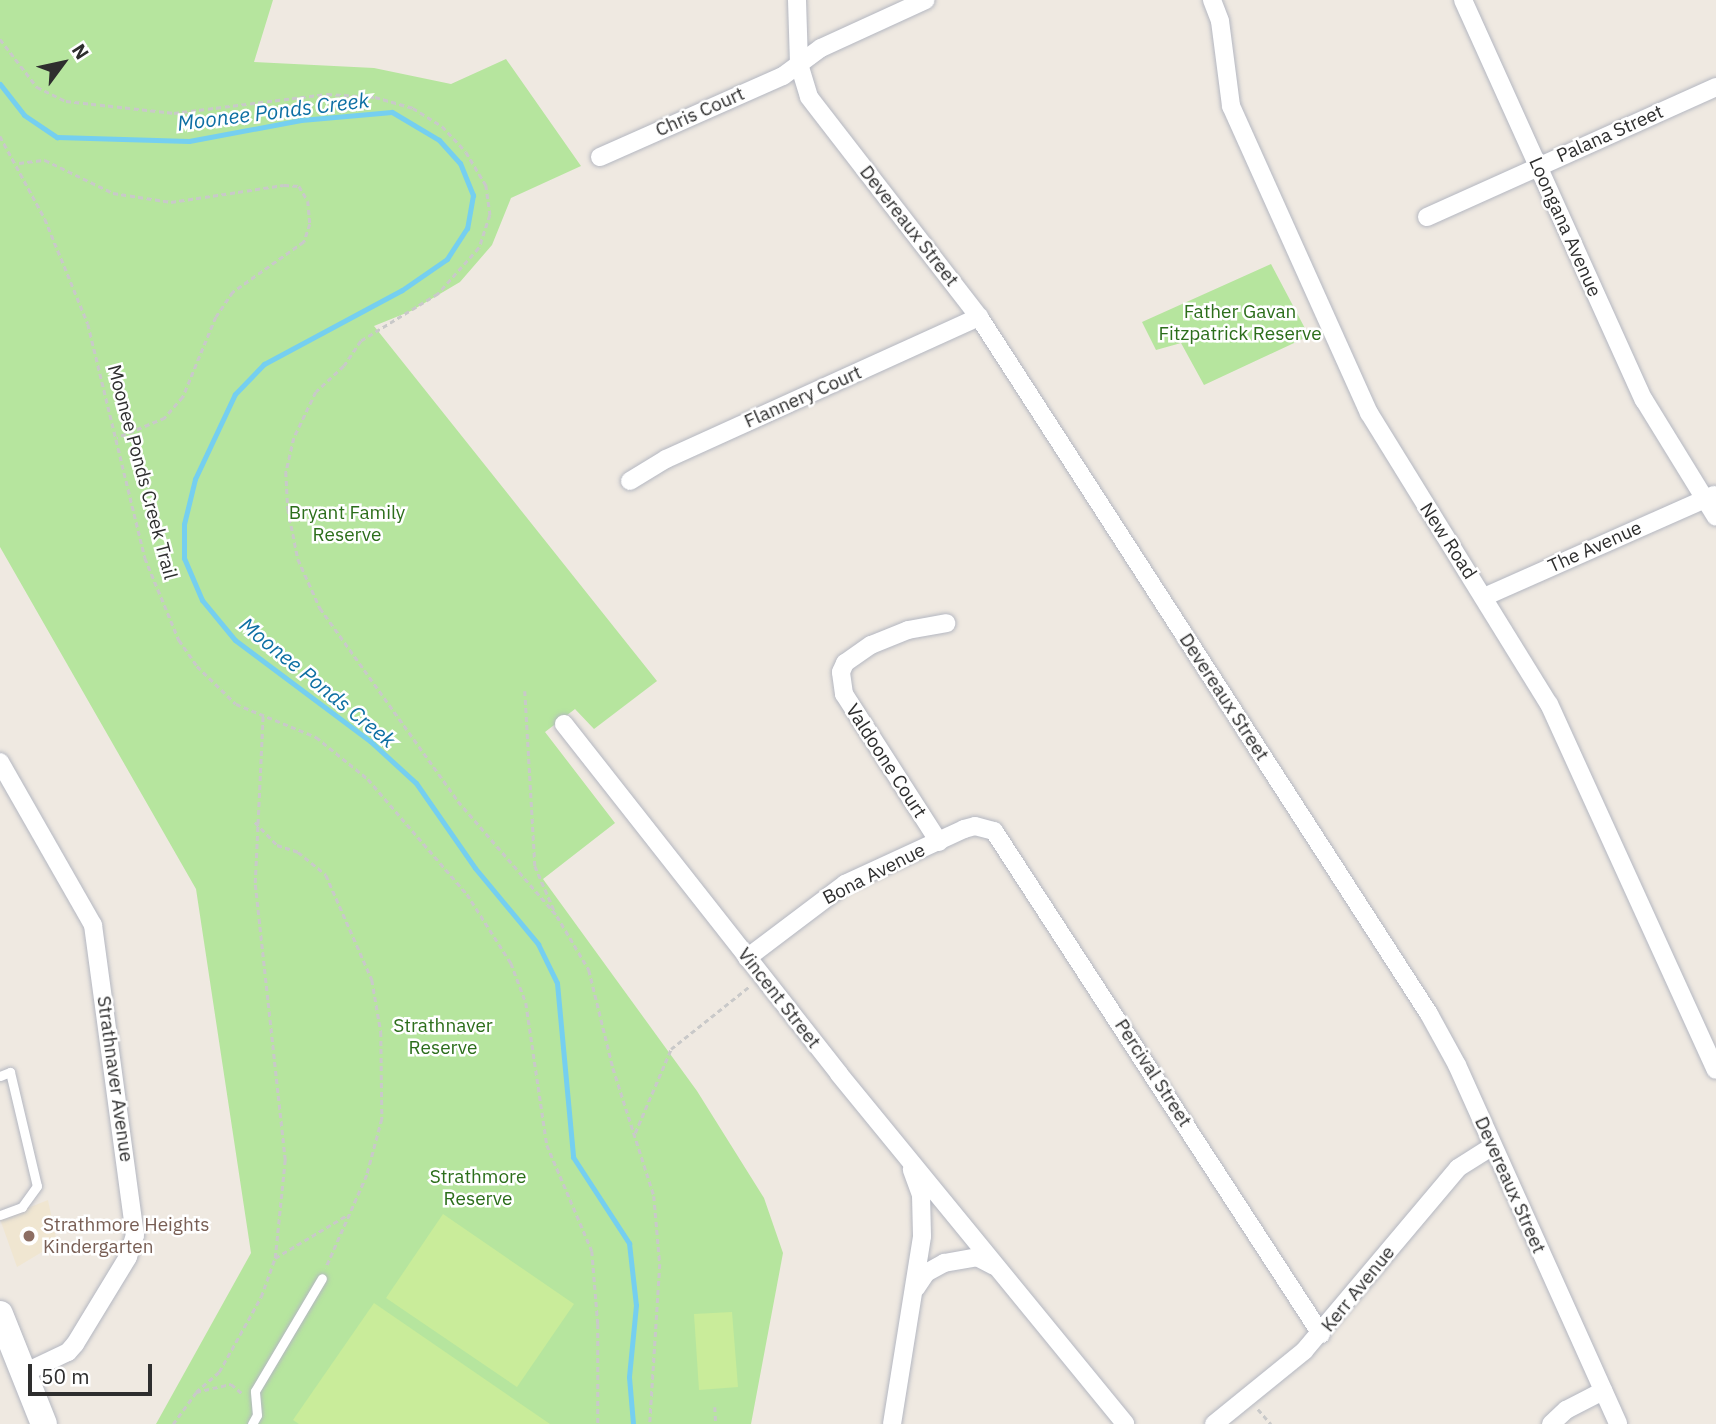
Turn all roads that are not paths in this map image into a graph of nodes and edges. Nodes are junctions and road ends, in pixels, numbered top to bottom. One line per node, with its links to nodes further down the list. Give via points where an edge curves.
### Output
1 (796, 0): 5 (street, Devereaux Street)
2 (926, 0): 5 (street, Chris Court, via 821,48)
3 (1212, 0): 14 (street, New Road, via 1231,106 1370,414)
4 (1463, 0): 8 (street, Loongana Avenue)
5 (799, 64): 7 (street, Chris Court); 10 (street, Devereaux Street, via 803,85 818,111)
6 (1716, 86): 8 (street, Palana Street)
7 (600, 157)
8 (1538, 167): 9 (street, Palana Street); 12 (street, Loongana Avenue, via 1644,400)
9 (1427, 217)
10 (978, 317): 11 (street, Flannery Court, via 666,459); 24 (street, Devereaux Street, via 1429,1014)
11 (630, 481)
12 (1712, 495): 13 (street, Loongana Avenue); 14 (street, The Avenue)
13 (1716, 517)
14 (1484, 597): 21 (street, New Road, via 1570,743)
15 (946, 623): 19 (street, Valdoone Court, via 908,630 871,645 841,671 844,694)
16 (564, 724): 20 (street, Vincent Street)
17 (0, 762): 31 (street, Strathnaver Avenue, via 93,925 135,1235 128,1257 68,1352)
18 (975, 826): 19 (street, Bona Avenue); 30 (street, Percival Street, via 994,831 1002,839)
19 (939, 842): 20 (street, Bona Avenue, via 834,890)
20 (747, 958): 23 (street, Vincent Street)
21 (1716, 1070)
22 (0, 1076): 25 (lane, via 10,1072 37,1178 31,1198)
23 (898, 1146): 26 (street, Vincent Street); 28 (street, via 921,1195 922,1236)
24 (1493, 1146): 30 (street, Kerr Avenue, via 1458,1168); 32 (street, Devereaux Street)
25 (0, 1215)
26 (998, 1268): 28 (street, via 977,1257 944,1263 926,1273); 36 (street, Vincent Street)
27 (322, 1278): 34 (lane, via 255,1391 257,1415)
28 (913, 1294): 35 (street)
29 (0, 1314): 31 (main road)
30 (1321, 1334): 37 (street, Kerr Avenue)
31 (24, 1373): 33 (main road)
32 (1603, 1391): 38 (street, via 1566,1410); 39 (street, Devereaux Street)
33 (44, 1424)
34 (252, 1424)
35 (892, 1424)
36 (1125, 1424)
37 (1214, 1424)
38 (1551, 1424)
39 (1618, 1424)

